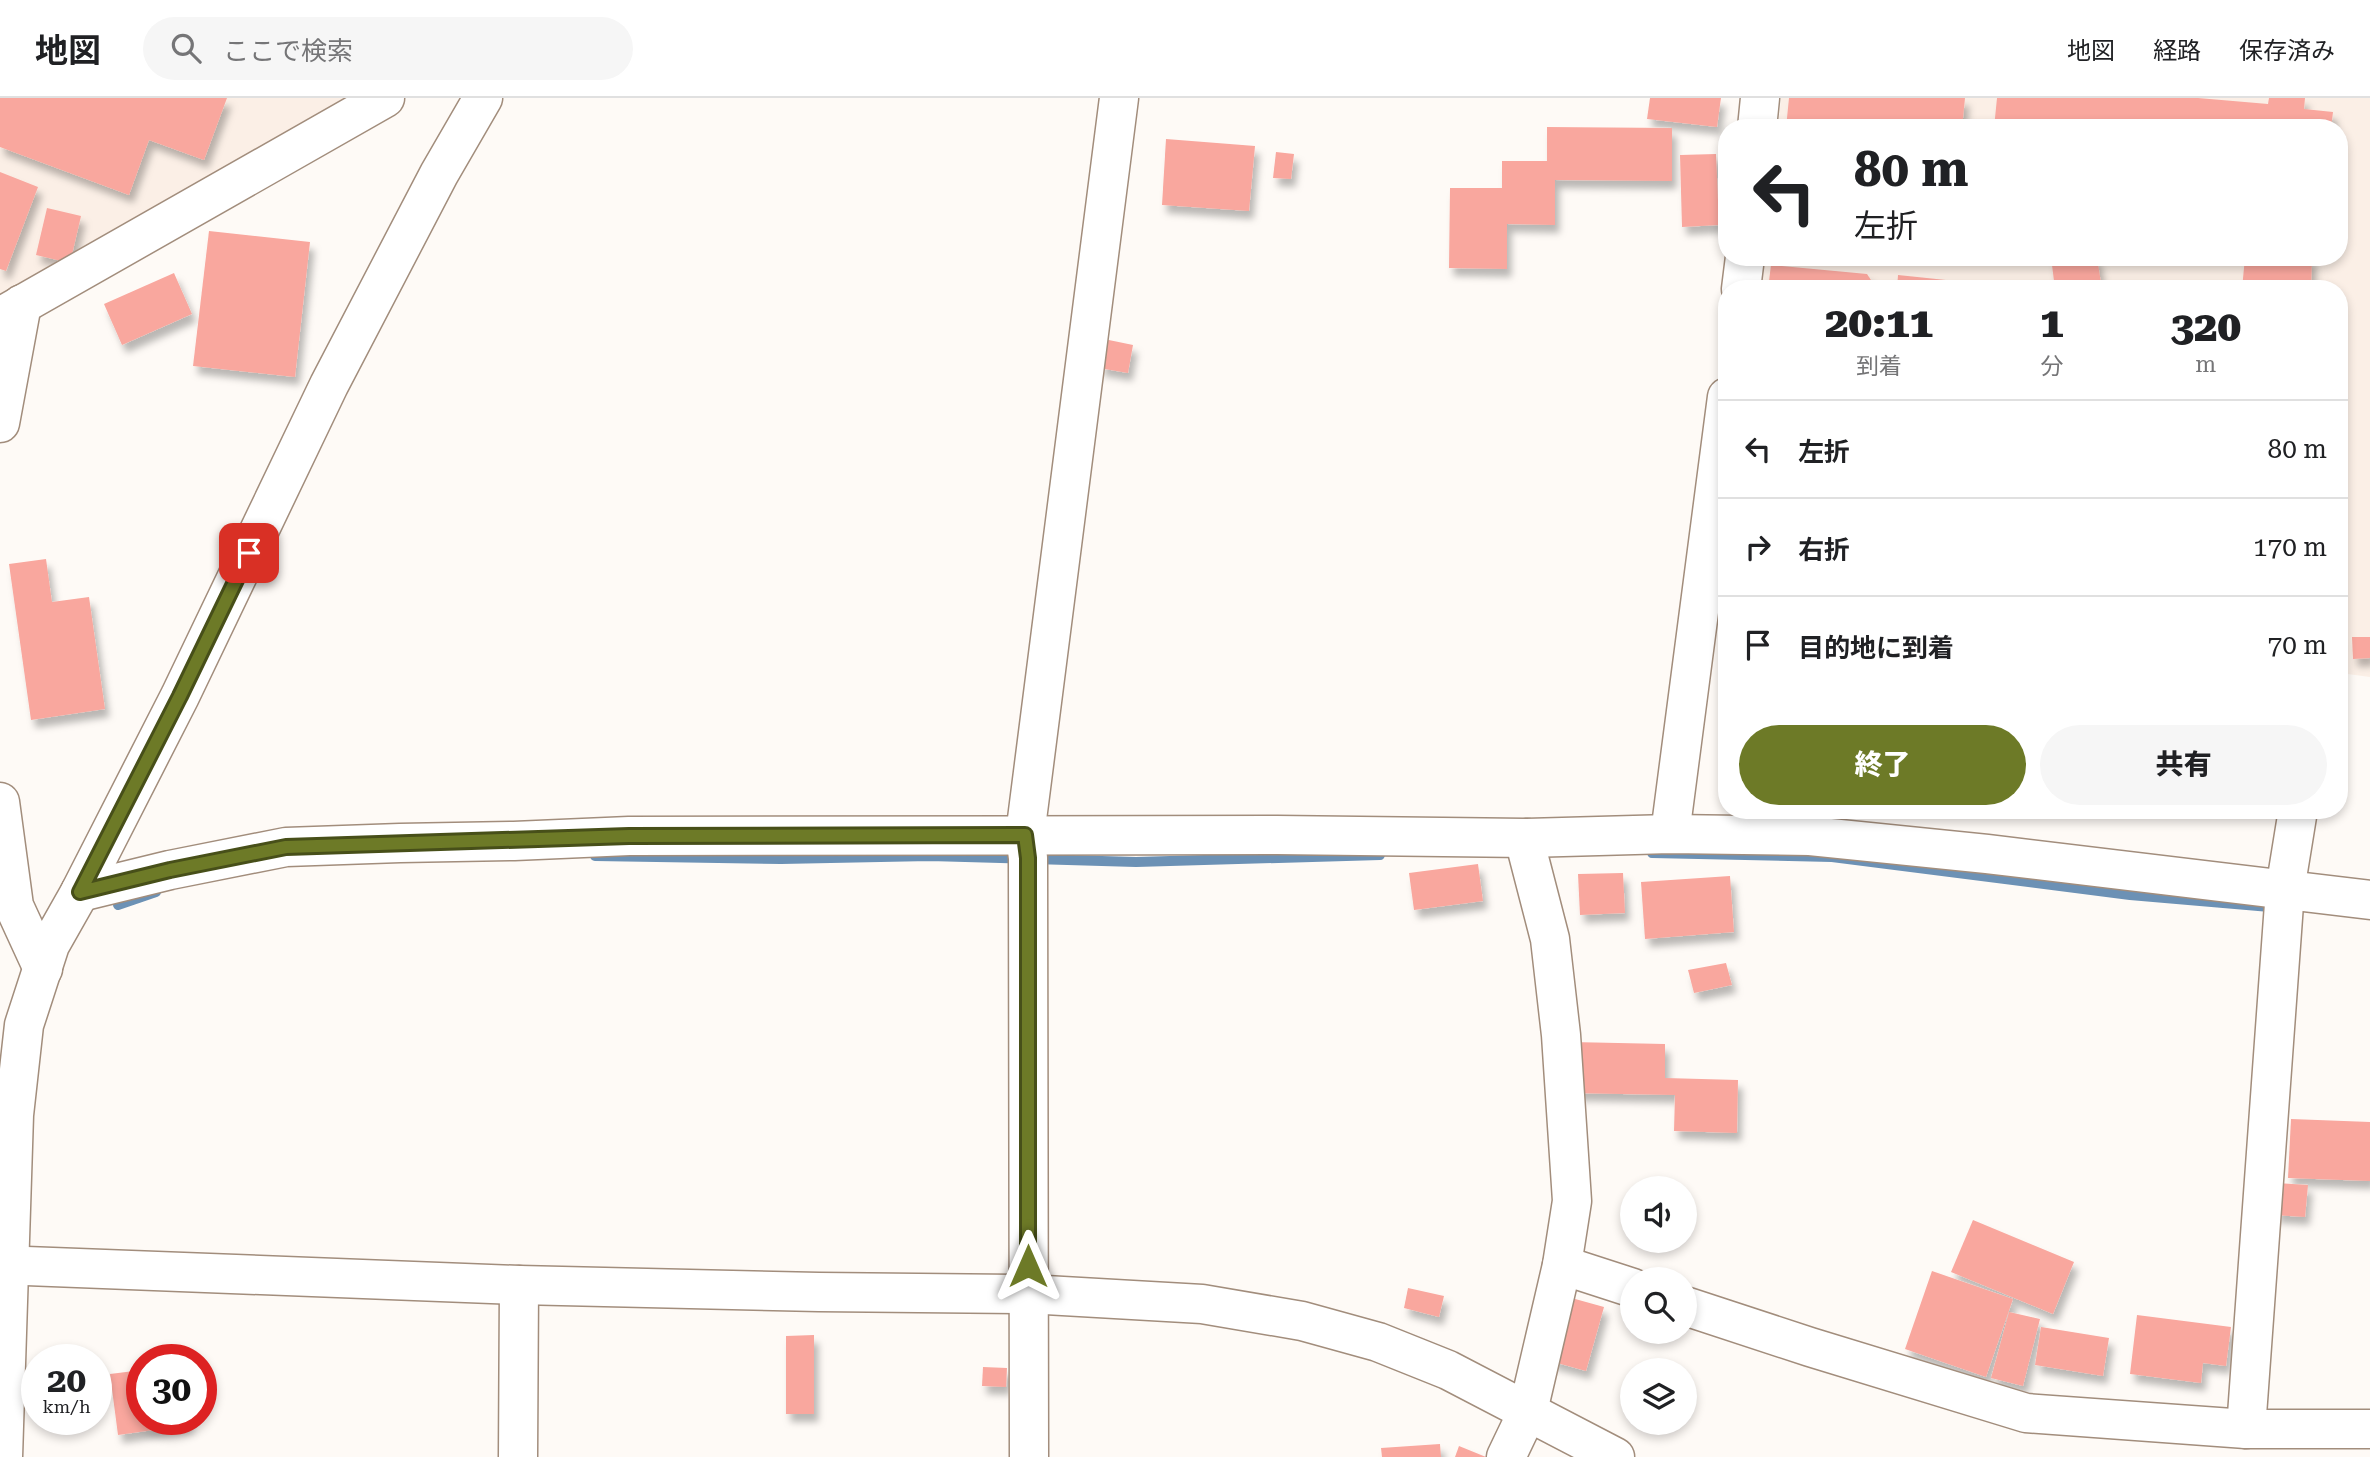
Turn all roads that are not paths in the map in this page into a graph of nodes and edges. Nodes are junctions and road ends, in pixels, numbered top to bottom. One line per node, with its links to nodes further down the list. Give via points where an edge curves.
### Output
1 (385, 98): 6 (street)
2 (483, 98): 14 (street, via 329,385)
3 (1119, 98): 12 (street)
4 (1760, 98): 5 (street)
5 (1758, 119)
6 (11, 311): 7 (street)
7 (0, 423)
8 (1718, 466): 11 (street)
9 (0, 802): 17 (street, via 14,906)
10 (2297, 819): 16 (street)
11 (1670, 834): 13 (street); 16 (street, via 1810,836 1987,854)
12 (1025, 835): 13 (street); 14 (street, via 629,836 286,847); 22 (street)
13 (1527, 838): 19 (street, via 1549,939 1561,1035 1572,1201)
14 (80, 892): 17 (street, via 50,945)
15 (2370, 900): 16 (street)
16 (2284, 908): 25 (street)
17 (43, 969): 18 (street, via 24,1025)
18 (4, 1265): 21 (street); 27 (street)
19 (1562, 1265): 20 (street); 24 (street)
20 (1620, 1284)
21 (519, 1285): 22 (street); 28 (street)
22 (1028, 1294): 24 (street, via 1202,1304 1302,1321 1424,1360); 29 (street)
23 (1697, 1310): 25 (street, via 2026,1413)
24 (1528, 1411): 30 (street); 31 (street)
25 (2246, 1429): 26 (street)
26 (2370, 1429)
27 (3, 1457)
28 (518, 1457)
29 (1029, 1457)
30 (1506, 1457)
31 (1615, 1457)

